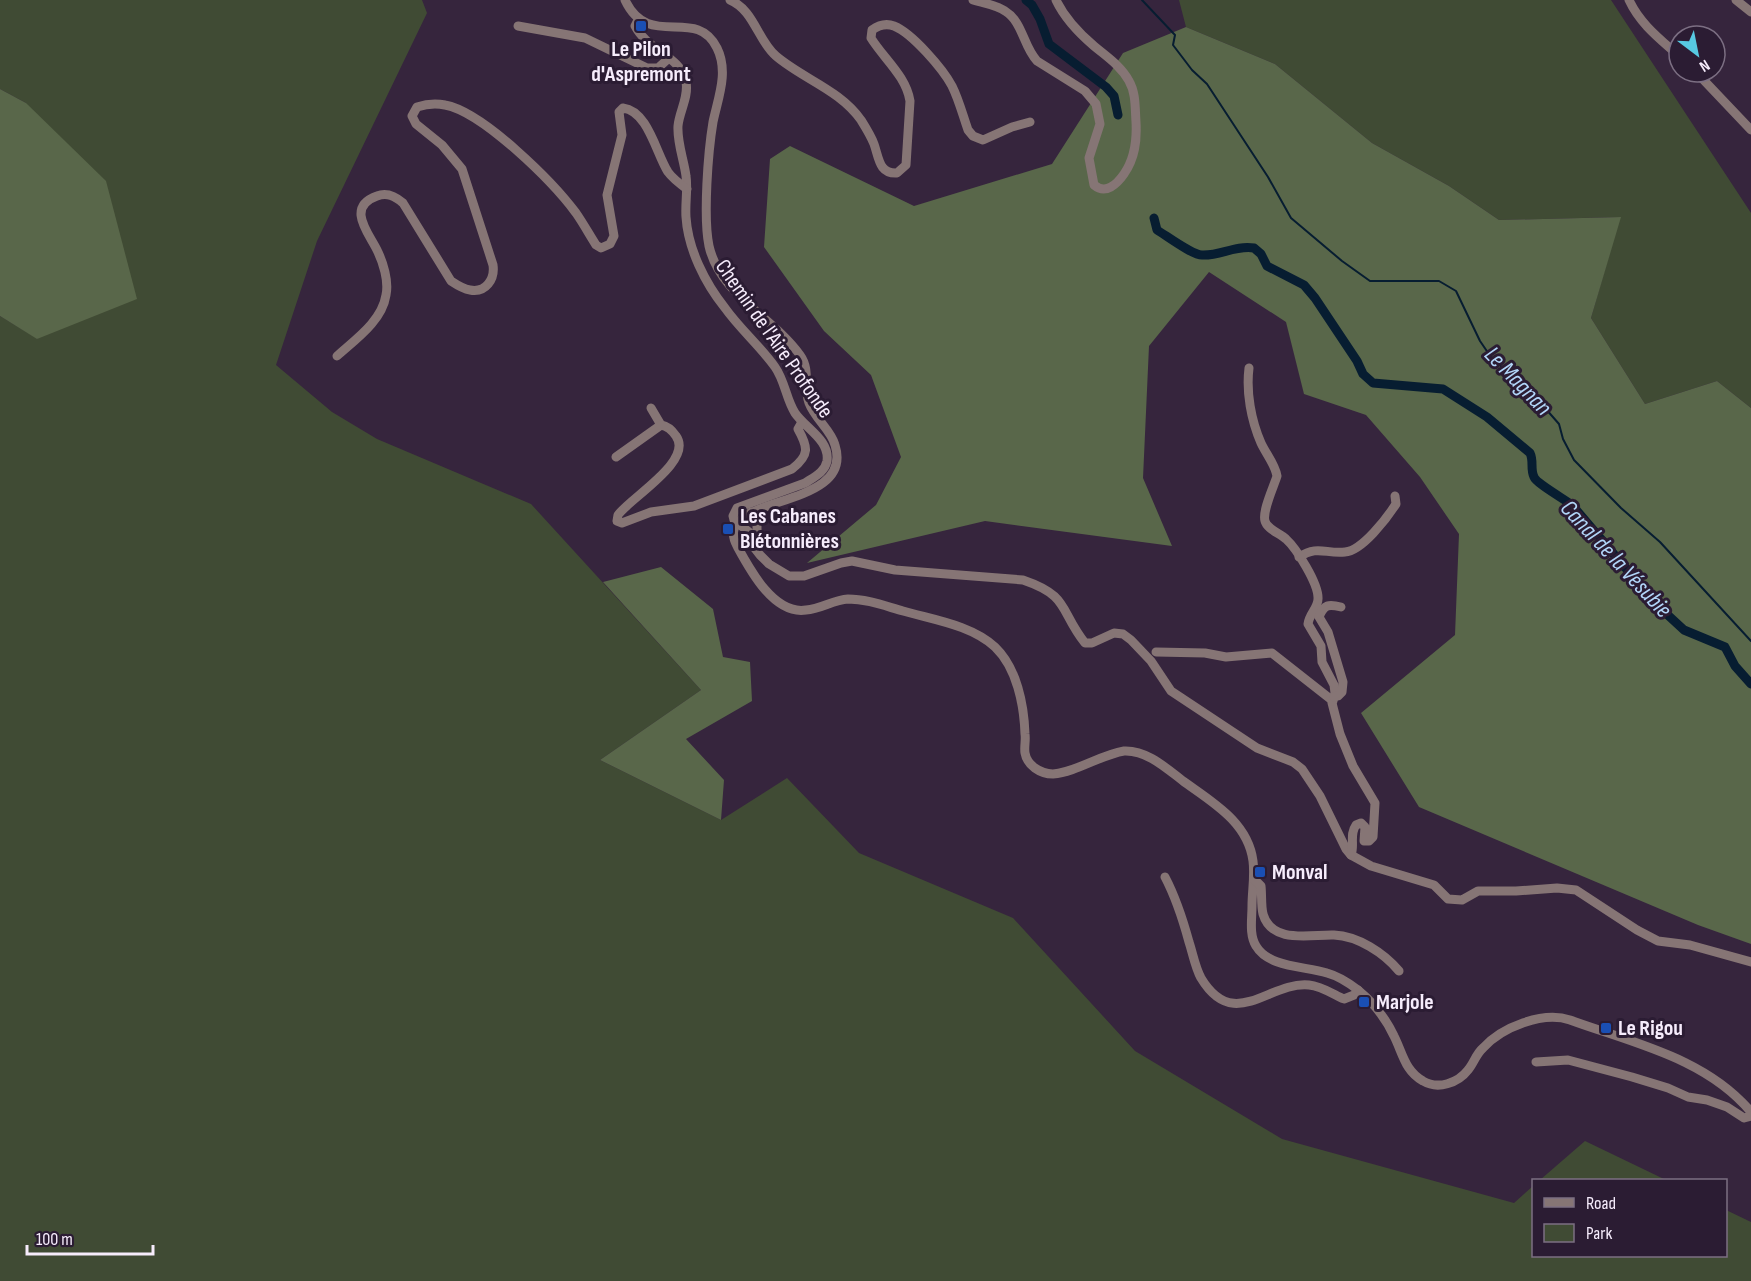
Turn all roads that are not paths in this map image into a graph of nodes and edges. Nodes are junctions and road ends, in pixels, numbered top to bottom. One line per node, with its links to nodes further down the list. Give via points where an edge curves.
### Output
1 (625, 0): 8 (street, Chemin de l'Aire Profonde)
2 (730, 0): 13 (street, via 744,9 775,56 852,109 886,171 897,173 906,165 910,101 903,81 871,38 872,30 882,25 903,32 939,68 952,87 973,136 983,140)
3 (972, 0): 4 (street, via 1012,16 1031,55 1085,91 1096,104 1100,124 1089,158 1094,185 1106,189 1129,167 1136,145 1130,82 1120,67 1076,28)
4 (1056, 0)
5 (1629, 0): 10 (street, via 1643,23)
6 (1736, 0): 7 (street)
7 (1751, 12)
8 (638, 20): 11 (street, Chemin de l'Aire Profonde, via 635,26 639,34); 23 (street, via 655,26 702,31 718,49 723,78 710,145 707,206 712,259 750,307 799,352 807,372 809,402 836,448 835,469 824,483)
9 (518, 26): 11 (street, via 585,38 647,69 658,68)
10 (1667, 45)
11 (669, 58): 15 (street, Chemin de l'Aire Profonde, via 677,64 686,84 678,128)
12 (1707, 84): 14 (street)
13 (1030, 122)
14 (1751, 130)
15 (687, 189): 16 (street, via 668,172 640,117 623,108 619,112 622,135 607,195 614,236 610,244 601,248 564,198 488,127 464,111 445,105 417,106 412,116 416,124 448,151 464,175 493,265 493,276 487,285 475,291 451,281 403,203 393,196 375,196 362,208 361,216 382,263 386,298 367,330); 19 (street, Chemin de l'Aire Profonde, via 686,217 696,259 724,307 775,367)
16 (337, 356)
17 (1249, 368): 28 (street, via 1247,385 1253,417 1277,476 1265,521)
18 (651, 408): 20 (street)
19 (802, 422): 20 (street, via 798,429 807,450 792,469 694,506 651,512 619,523 620,512 657,480 677,456 678,440); 25 (street, Chemin de l'Aire Profonde, via 823,442 827,455 824,468 805,483 737,508 733,516)
20 (661, 425): 21 (street)
21 (615, 457)
22 (1395, 496): 28 (street, via 1396,504 1389,515 1359,547 1348,552 1314,550)
23 (765, 507): 24 (street); 26 (street)
24 (751, 512): 25 (street); 26 (street)
25 (737, 523): 27 (street, via 749,532); 34 (street, via 737,546 763,587 783,606 804,611 840,600 862,601 950,624 986,640 1004,658 1013,675 1022,710 1025,753 1035,769 1051,774 1118,752 1144,755 1237,824 1250,846)
26 (758, 534): 27 (street)
27 (756, 550): 32 (street, via 789,576 804,576 852,561 895,570 1023,580 1042,586 1054,594 1085,643 1114,633 1123,634 1151,661 1171,691 1257,748 1299,765 1311,779)
28 (1299, 557): 31 (street, via 1316,588 1317,604 1308,624 1321,646 1322,662 1334,685)
29 (1341, 608): 31 (street, via 1326,605 1318,617 1328,632 1343,682 1342,692)
30 (1156, 652): 31 (street, via 1226,657 1272,653)
31 (1333, 699): 32 (street, via 1340,734 1375,803 1372,837 1364,840 1365,827 1362,823 1356,825)
32 (1351, 855): 35 (street, via 1371,866 1434,885 1448,899 1462,900 1478,891 1576,890 1658,941 1690,945)
33 (1165, 877): 37 (street, via 1197,970 1209,988 1224,1000 1247,1003 1308,985 1344,999)
34 (1254, 879): 36 (street, via 1261,886 1265,919 1275,930 1301,938 1334,935 1356,940); 37 (street, via 1252,933 1260,951 1272,960 1330,974)
35 (1751, 962)
36 (1399, 971)
37 (1358, 990): 39 (street, via 1380,1012 1412,1072 1431,1085 1446,1084 1460,1077 1495,1038 1533,1019 1553,1016 1681,1060 1723,1085)
38 (1536, 1062): 39 (street, via 1568,1060 1664,1086 1727,1107 1744,1118)
39 (1751, 1114)

